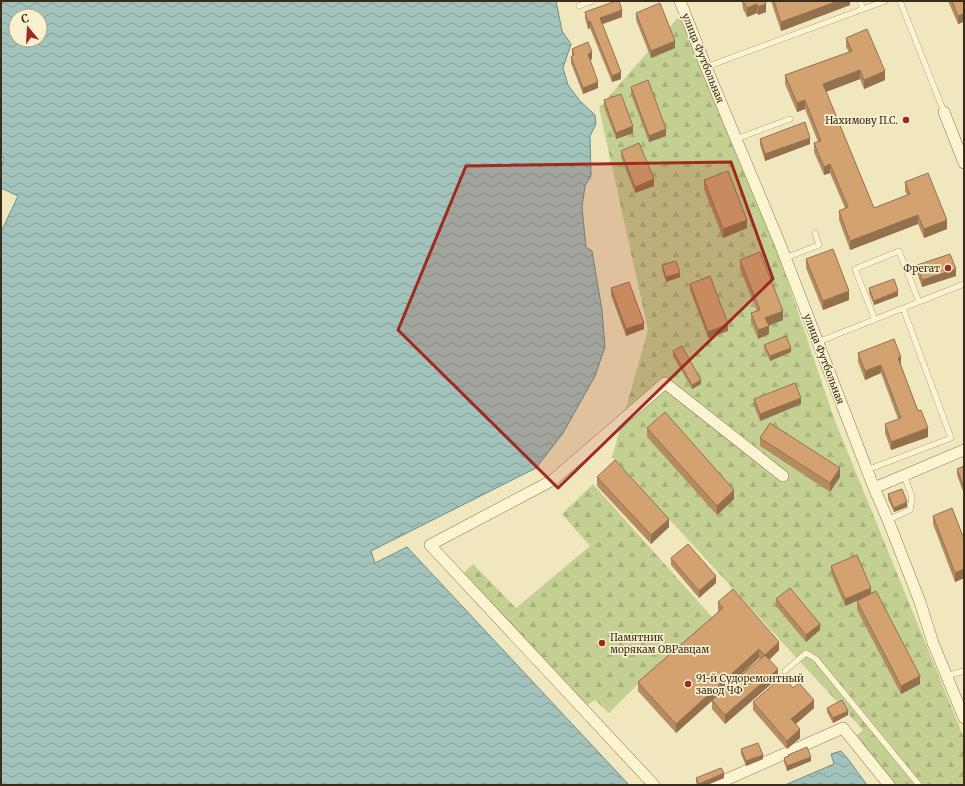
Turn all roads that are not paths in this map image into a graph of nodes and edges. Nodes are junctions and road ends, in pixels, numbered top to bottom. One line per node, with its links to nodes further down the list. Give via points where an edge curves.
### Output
1 (592, 1): 6 (lane)
2 (680, 1): 8 (street, улица Футбольная)
3 (860, 1): 7 (lane)
4 (885, 1): 7 (lane)
5 (900, 1): 9 (lane)
6 (579, 6)
7 (863, 9): 8 (lane)
8 (706, 67): 11 (street, улица Футбольная)
9 (944, 112): 12 (street)
10 (790, 119): 11 (lane)
11 (736, 139): 14 (street, улица Футбольная)
12 (964, 163)
13 (815, 233): 14 (lane, via 819,245)
14 (785, 258): 19 (street, улица Футбольная)
15 (964, 284): 16 (lane)
16 (919, 302): 17 (lane); 18 (lane, via 899,252 855,269)
17 (903, 308): 18 (lane); 21 (lane, via 951,438)
18 (875, 320): 19 (lane)
19 (818, 342): 21 (street, улица Футбольная)
20 (964, 450): 22 (street)
21 (867, 470): 24 (street, улица Футбольная)
22 (904, 475): 24 (street); 25 (lane, via 912,497 910,510)
23 (783, 476): 30 (street, via 665,383 552,480 430,545)
24 (874, 488): 25 (street, улица Футбольная)
25 (888, 520): 28 (street, улица Футбольная)
26 (785, 671): 33 (lane, via 806,653 816,659)
27 (964, 671): 28 (lane)
28 (946, 676): 29 (street, улица Футбольная)
29 (964, 718)
30 (654, 785)
31 (714, 785): 32 (street, via 843,728)
32 (889, 785)
33 (918, 785)

